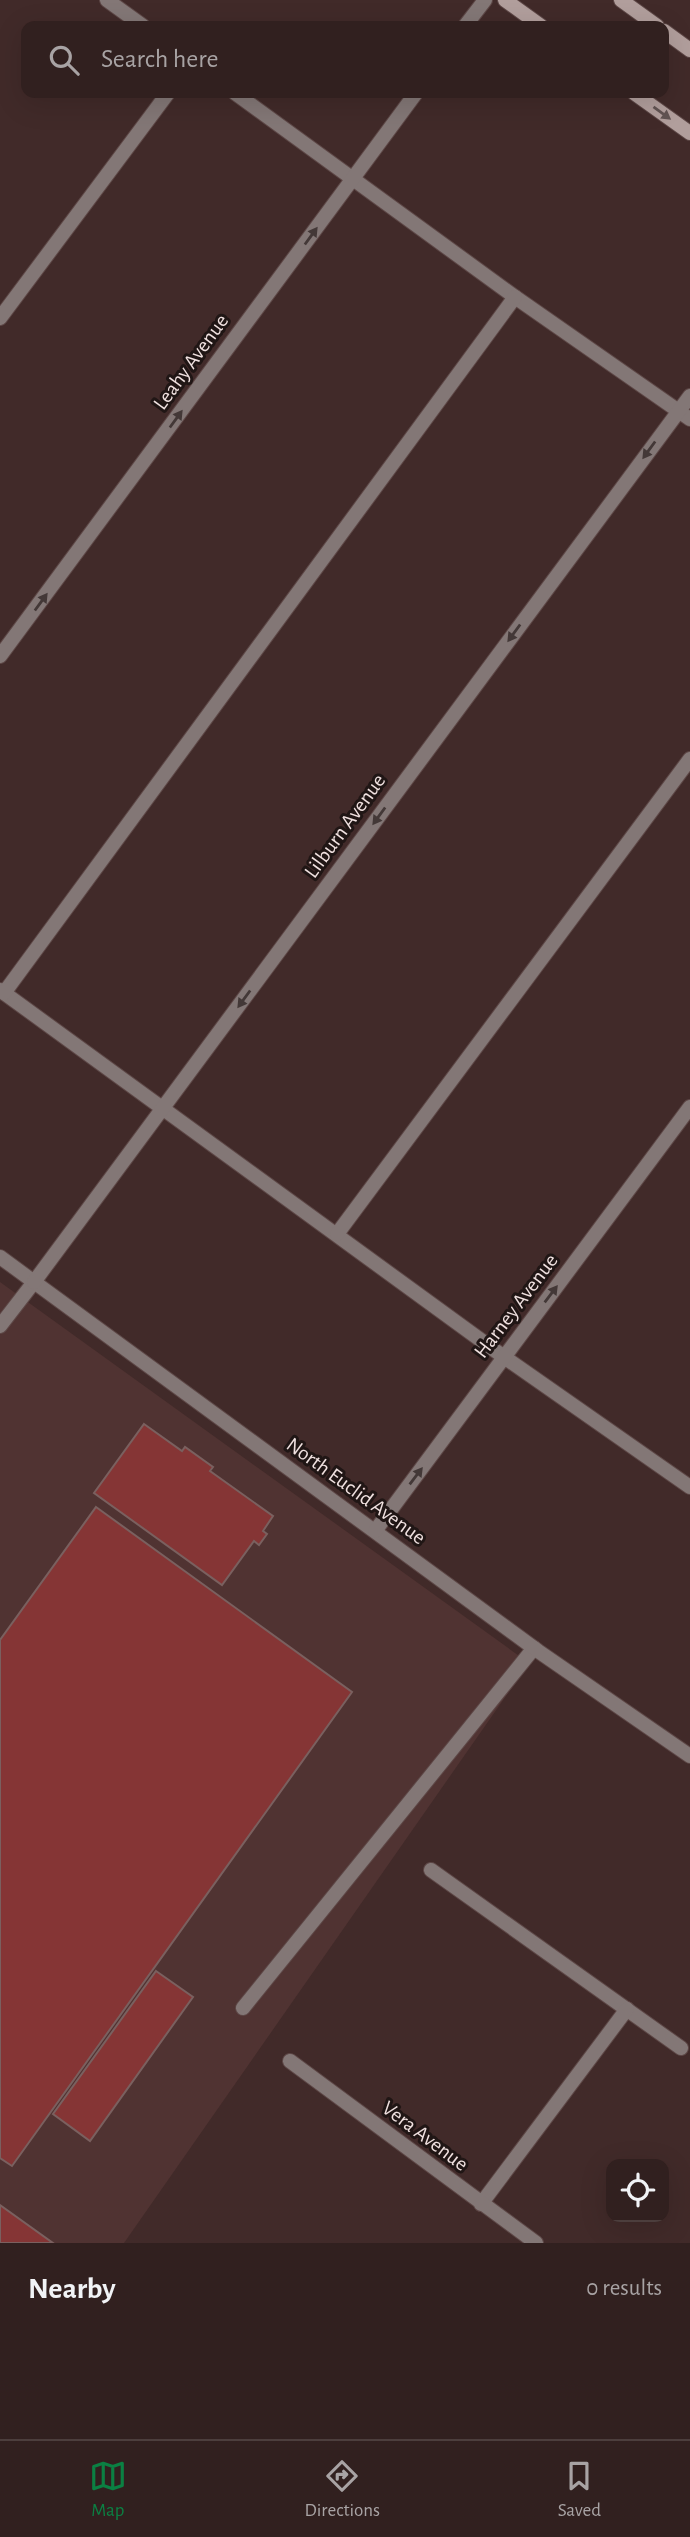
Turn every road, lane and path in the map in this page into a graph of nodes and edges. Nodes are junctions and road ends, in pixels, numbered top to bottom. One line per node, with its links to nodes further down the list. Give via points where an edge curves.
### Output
1 (107, 0): 5 (street)
2 (485, 0): 6 (street)
3 (505, 0): 7 (main road)
4 (621, 0): 8 (main road)
5 (137, 21)
6 (469, 21)
7 (534, 21)
8 (650, 21)
9 (669, 35): 10 (main road)
10 (690, 50)
11 (164, 98): 18 (street)
12 (242, 98): 16 (street)
13 (412, 98): 16 (street, Leahy Avenue)
14 (641, 98): 15 (main road, one-way to 15)
15 (690, 133)
16 (353, 178): 17 (street); 21 (street, Leahy Avenue, one-way to 16)
17 (515, 297): 20 (street); 23 (street)
18 (0, 318)
19 (690, 396): 20 (street, Lilburn Avenue)
20 (684, 415): 24 (street, Lilburn Avenue, one-way to 24)
21 (0, 656)
22 (690, 759): 26 (street)
23 (2, 991): 24 (street)
24 (164, 1107): 26 (street); 28 (street, Lilburn Avenue)
25 (690, 1107): 30 (street, Harney Avenue, one-way to 25)
26 (337, 1234): 30 (street)
27 (0, 1257): 28 (street, North Euclid Avenue)
28 (34, 1282): 29 (street, Lilburn Avenue); 33 (street, North Euclid Avenue)
29 (0, 1326)
30 (504, 1357): 32 (street); 33 (street, Harney Avenue, one-way to 30)
31 (690, 1468): 32 (street)
32 (685, 1483)
33 (375, 1531): 34 (street, North Euclid Avenue)
34 (534, 1648): 35 (street, North Euclid Avenue); 37 (street)
35 (690, 1756)
36 (431, 1870): 38 (street)
37 (243, 2008)
38 (627, 2009): 39 (street); 41 (street)
39 (681, 2048)
40 (290, 2062): 41 (street, Vera Avenue)
41 (481, 2204): 42 (street, Vera Avenue)
42 (536, 2243)

